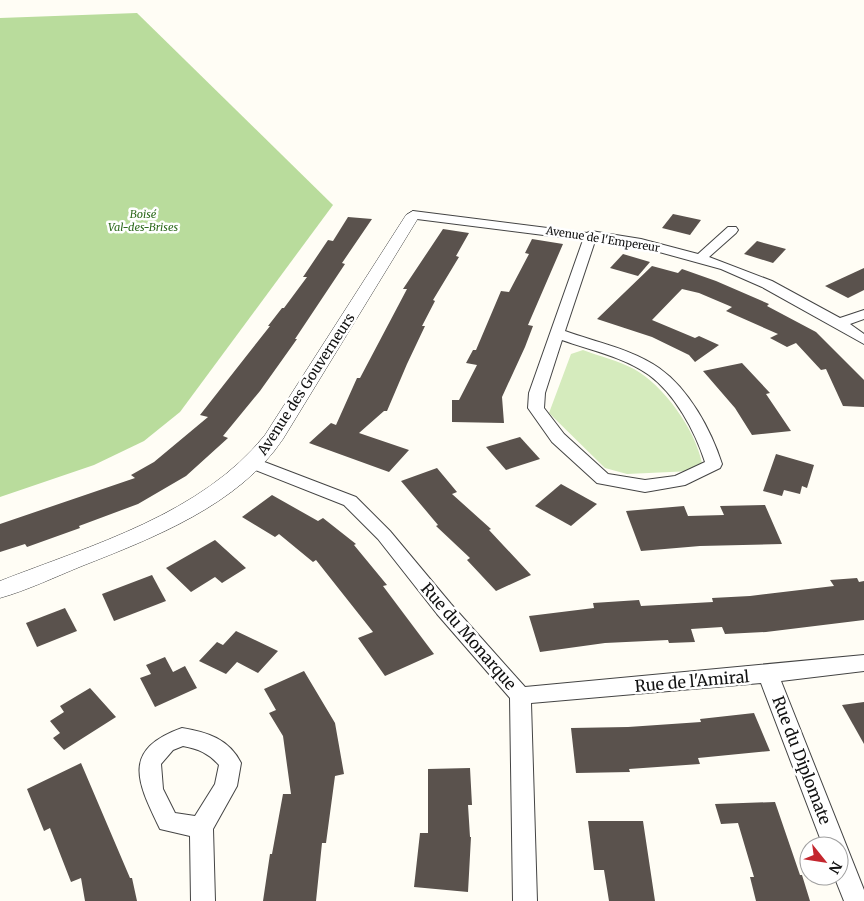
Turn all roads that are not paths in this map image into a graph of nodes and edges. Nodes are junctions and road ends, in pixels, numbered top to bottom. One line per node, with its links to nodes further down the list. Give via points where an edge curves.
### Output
1 (413, 215): 3 (street, Avenue de l'Empereur); 9 (street, Avenue des Gouverneurs, via 273,439)
2 (732, 230): 4 (street)
3 (591, 236): 4 (street, Avenue de l'Empereur, via 641,243); 7 (street)
4 (700, 258): 6 (street, Avenue de l'Empereur, via 751,277)
5 (864, 314): 6 (street)
6 (839, 323): 8 (street, Avenue de l'Empereur)
7 (559, 334): 7 (street, via 537,392 536,408 558,438 603,479 645,486 679,481 714,464 695,424 669,386 653,371)
8 (864, 339)
9 (254, 462): 10 (street, Avenue des Gouverneurs, via 226,485 157,528); 13 (street, Rue du Monarque, via 350,501 384,534)
10 (0, 590)
11 (864, 662): 12 (street, Rue de l'Amiral)
12 (768, 674): 13 (street, Rue de l'Amiral); 15 (street, Rue du Diplomate)
13 (520, 696): 18 (street, Rue du Monarque)
14 (201, 828): 17 (street)
15 (831, 836)
16 (849, 883): 19 (street)
17 (203, 901)
18 (525, 901)
19 (856, 901)

